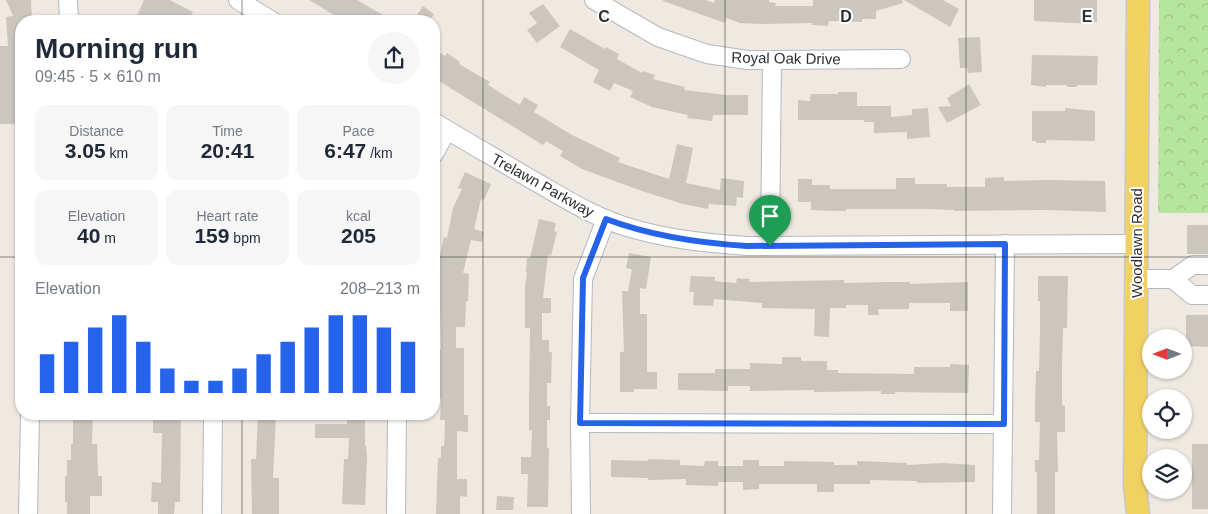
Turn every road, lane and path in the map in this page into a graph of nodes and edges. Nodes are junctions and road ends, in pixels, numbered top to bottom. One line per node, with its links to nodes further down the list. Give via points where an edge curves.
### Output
1 (68, 0): 5 (street)
2 (238, 0): 6 (street)
3 (594, 0): 8 (street, Royal Oak Drive, via 678,45 707,54)
4 (1138, 0): 12 (main road, Woodlawn Road)
5 (69, 15)
6 (262, 15)
7 (901, 59): 8 (street, Royal Oak Drive)
8 (772, 60): 13 (street)
9 (440, 126): 10 (street, Trelawn Parkway, via 586,211)
10 (606, 219): 13 (street, Trelawn Parkway, via 682,239); 21 (street, via 583,278)
11 (1005, 244): 12 (street, Trelawn Parkway); 13 (street, Trelawn Parkway); 22 (street)
12 (1136, 244): 15 (main road, Woodlawn Road)
13 (770, 246)
14 (1208, 265): 16 (street, via 1193,265)
15 (1136, 279): 16 (street); 23 (main road, Woodlawn Road)
16 (1173, 279): 17 (street, via 1192,295)
17 (1208, 294)
18 (30, 420): 24 (street)
19 (213, 420): 25 (street)
20 (397, 420): 26 (street)
21 (580, 423): 22 (street); 27 (street)
22 (1004, 424): 28 (street)
23 (1135, 486): 29 (main road, Woodlawn Road); 30 (main road, Woodlawn Road)
24 (28, 514)
25 (212, 514)
26 (396, 514)
27 (581, 514)
28 (1002, 514)
29 (1132, 514)
30 (1138, 514)

